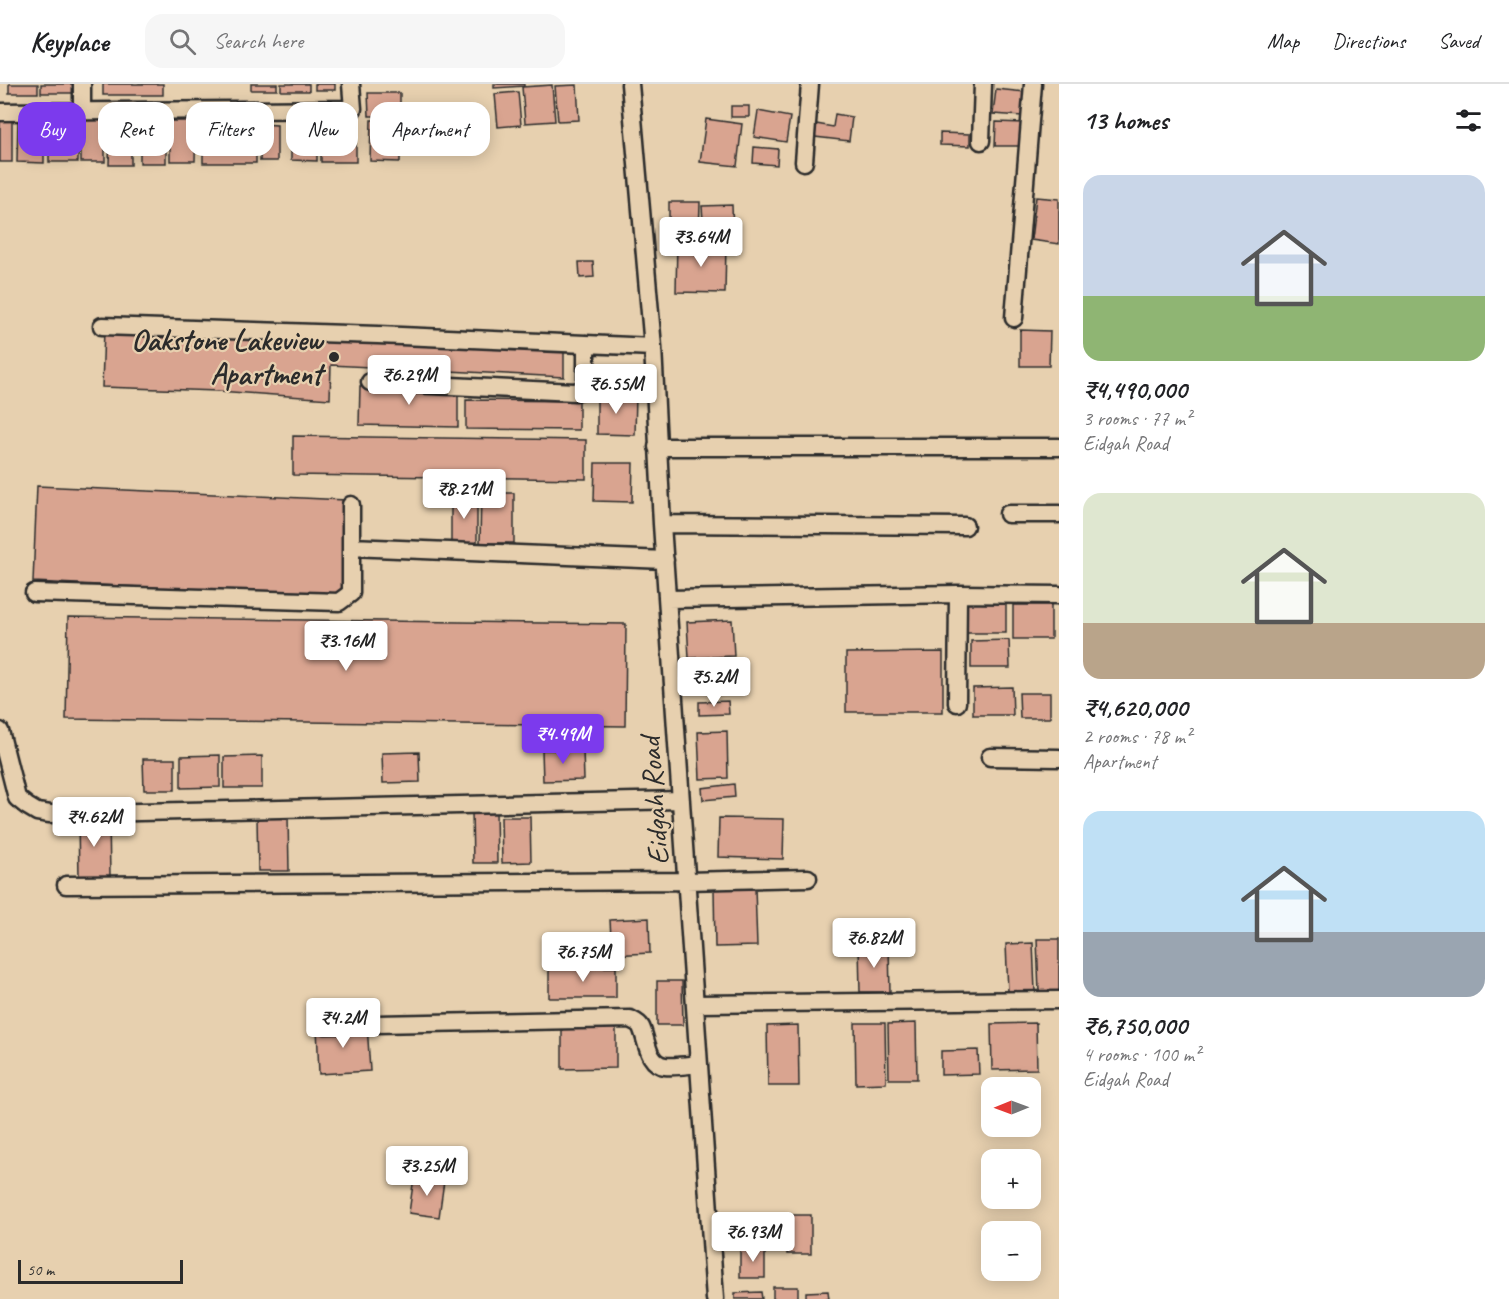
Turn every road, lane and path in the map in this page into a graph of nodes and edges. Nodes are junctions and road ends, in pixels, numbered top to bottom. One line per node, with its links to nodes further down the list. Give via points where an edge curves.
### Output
1 (82, 84): 7 (street)
2 (351, 84): 10 (street, via 353,109)
3 (630, 84): 16 (street, Eidgah Road)
4 (810, 84): 12 (street)
5 (983, 84): 11 (street)
6 (1033, 84): 13 (street)
7 (82, 102)
8 (0, 112): 9 (street)
9 (18, 112)
10 (86, 112)
11 (981, 141)
12 (804, 162)
13 (1014, 318)
14 (102, 326): 15 (street)
15 (586, 344): 16 (street); 17 (street, via 584,389 575,392)
16 (653, 347): 18 (street, Eidgah Road)
17 (369, 382)
18 (657, 447): 19 (street); 23 (street, Eidgah Road)
19 (1059, 447)
20 (351, 505): 25 (street)
21 (1008, 514): 22 (street)
22 (1059, 514)
23 (662, 524): 24 (street); 26 (street, Eidgah Road)
24 (965, 526)
25 (351, 547): 26 (street); 27 (street, via 351,593 339,602)
26 (664, 560): 30 (street, Eidgah Road)
27 (34, 593)
28 (958, 594): 29 (street); 30 (street); 31 (street)
29 (1059, 595)
30 (668, 598): 35 (street, Eidgah Road)
31 (957, 703)
32 (0, 731): 35 (street, via 17,798 37,812 50,814)
33 (990, 758): 34 (street)
34 (1059, 758)
35 (681, 800): 37 (street, Eidgah Road)
36 (808, 878): 37 (street)
37 (686, 881): 38 (street); 40 (street, Eidgah Road)
38 (66, 885)
39 (1059, 1000): 40 (street)
40 (695, 1004): 42 (street, Eidgah Road)
41 (325, 1025): 42 (street, via 630,1019 641,1027 646,1046 662,1066)
42 (698, 1064): 43 (street, Eidgah Road)
43 (715, 1299)

